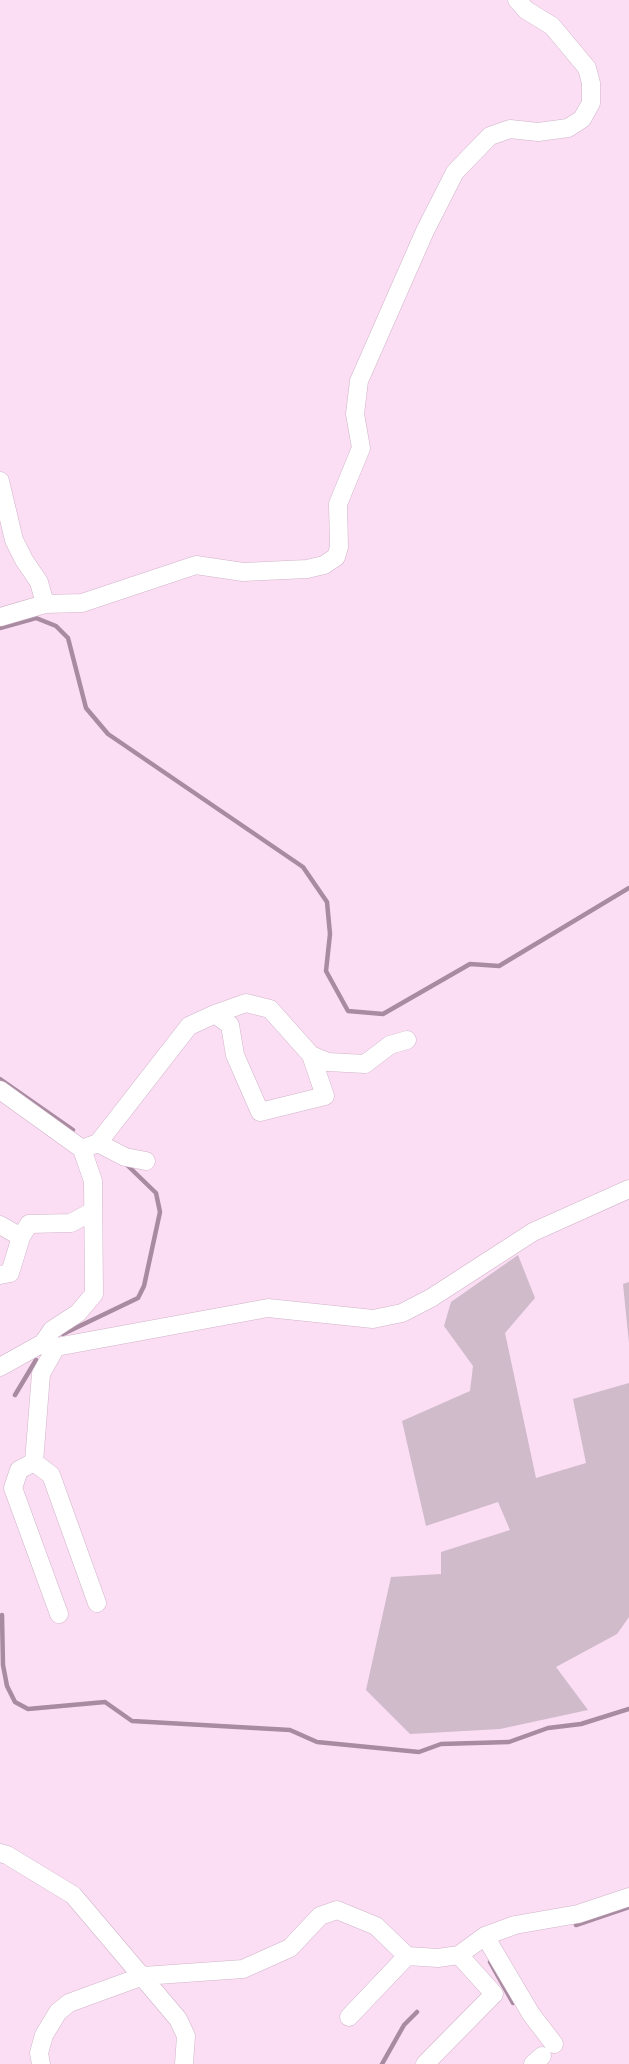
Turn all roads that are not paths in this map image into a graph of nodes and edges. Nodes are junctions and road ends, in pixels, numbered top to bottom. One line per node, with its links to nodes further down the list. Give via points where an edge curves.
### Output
1 (517, 0): 3 (street, via 526,10 552,26 587,68 592,103 582,119 568,128 538,132 510,129 490,136 455,172 425,231 359,381 355,414 361,448 338,504 339,547 336,557 324,565 308,569 243,572 196,565 82,603)
2 (0, 481): 3 (street, via 14,540 39,582)
3 (45, 604): 4 (street)
4 (0, 617)
5 (215, 1014): 7 (street, via 246,1003 270,1009); 7 (street, via 230,1025 235,1055 260,1112 325,1096); 9 (street, via 189,1026)
6 (407, 1040): 7 (street, via 390,1045 365,1064 328,1062)
7 (311, 1055)
8 (0, 1090): 9 (street)
9 (90, 1146): 10 (street); 12 (street)
10 (146, 1161)
11 (629, 1188): 16 (street, via 533,1232 402,1313 373,1319 268,1308)
12 (93, 1211): 14 (street, via 71,1223 29,1224); 16 (street, via 94,1294 78,1313 52,1330)
13 (0, 1225): 14 (street)
14 (21, 1237): 15 (street, via 10,1273)
15 (0, 1275)
16 (50, 1345): 17 (street); 18 (street, via 41,1374)
17 (0, 1367)
18 (34, 1462): 19 (street, via 52,1475); 20 (street, via 19,1470 13,1488)
19 (97, 1603)
20 (59, 1614)
21 (0, 1853): 26 (street, via 73,1895)
22 (629, 1897): 23 (street, via 578,1914 515,1925)
23 (486, 1936): 24 (street); 28 (street, via 531,2014)
24 (459, 1955): 25 (street, via 438,1958); 31 (street, via 494,1994)
25 (407, 1956): 26 (street, via 376,1926 337,1910 320,1916 290,1948 243,1968); 27 (street)
26 (143, 1976): 29 (street, via 69,2003 58,2012 44,2036 39,2053); 30 (street, via 178,2019 186,2036)
27 (349, 2017)
28 (543, 2055)
29 (42, 2064)
30 (184, 2064)
31 (425, 2064)

